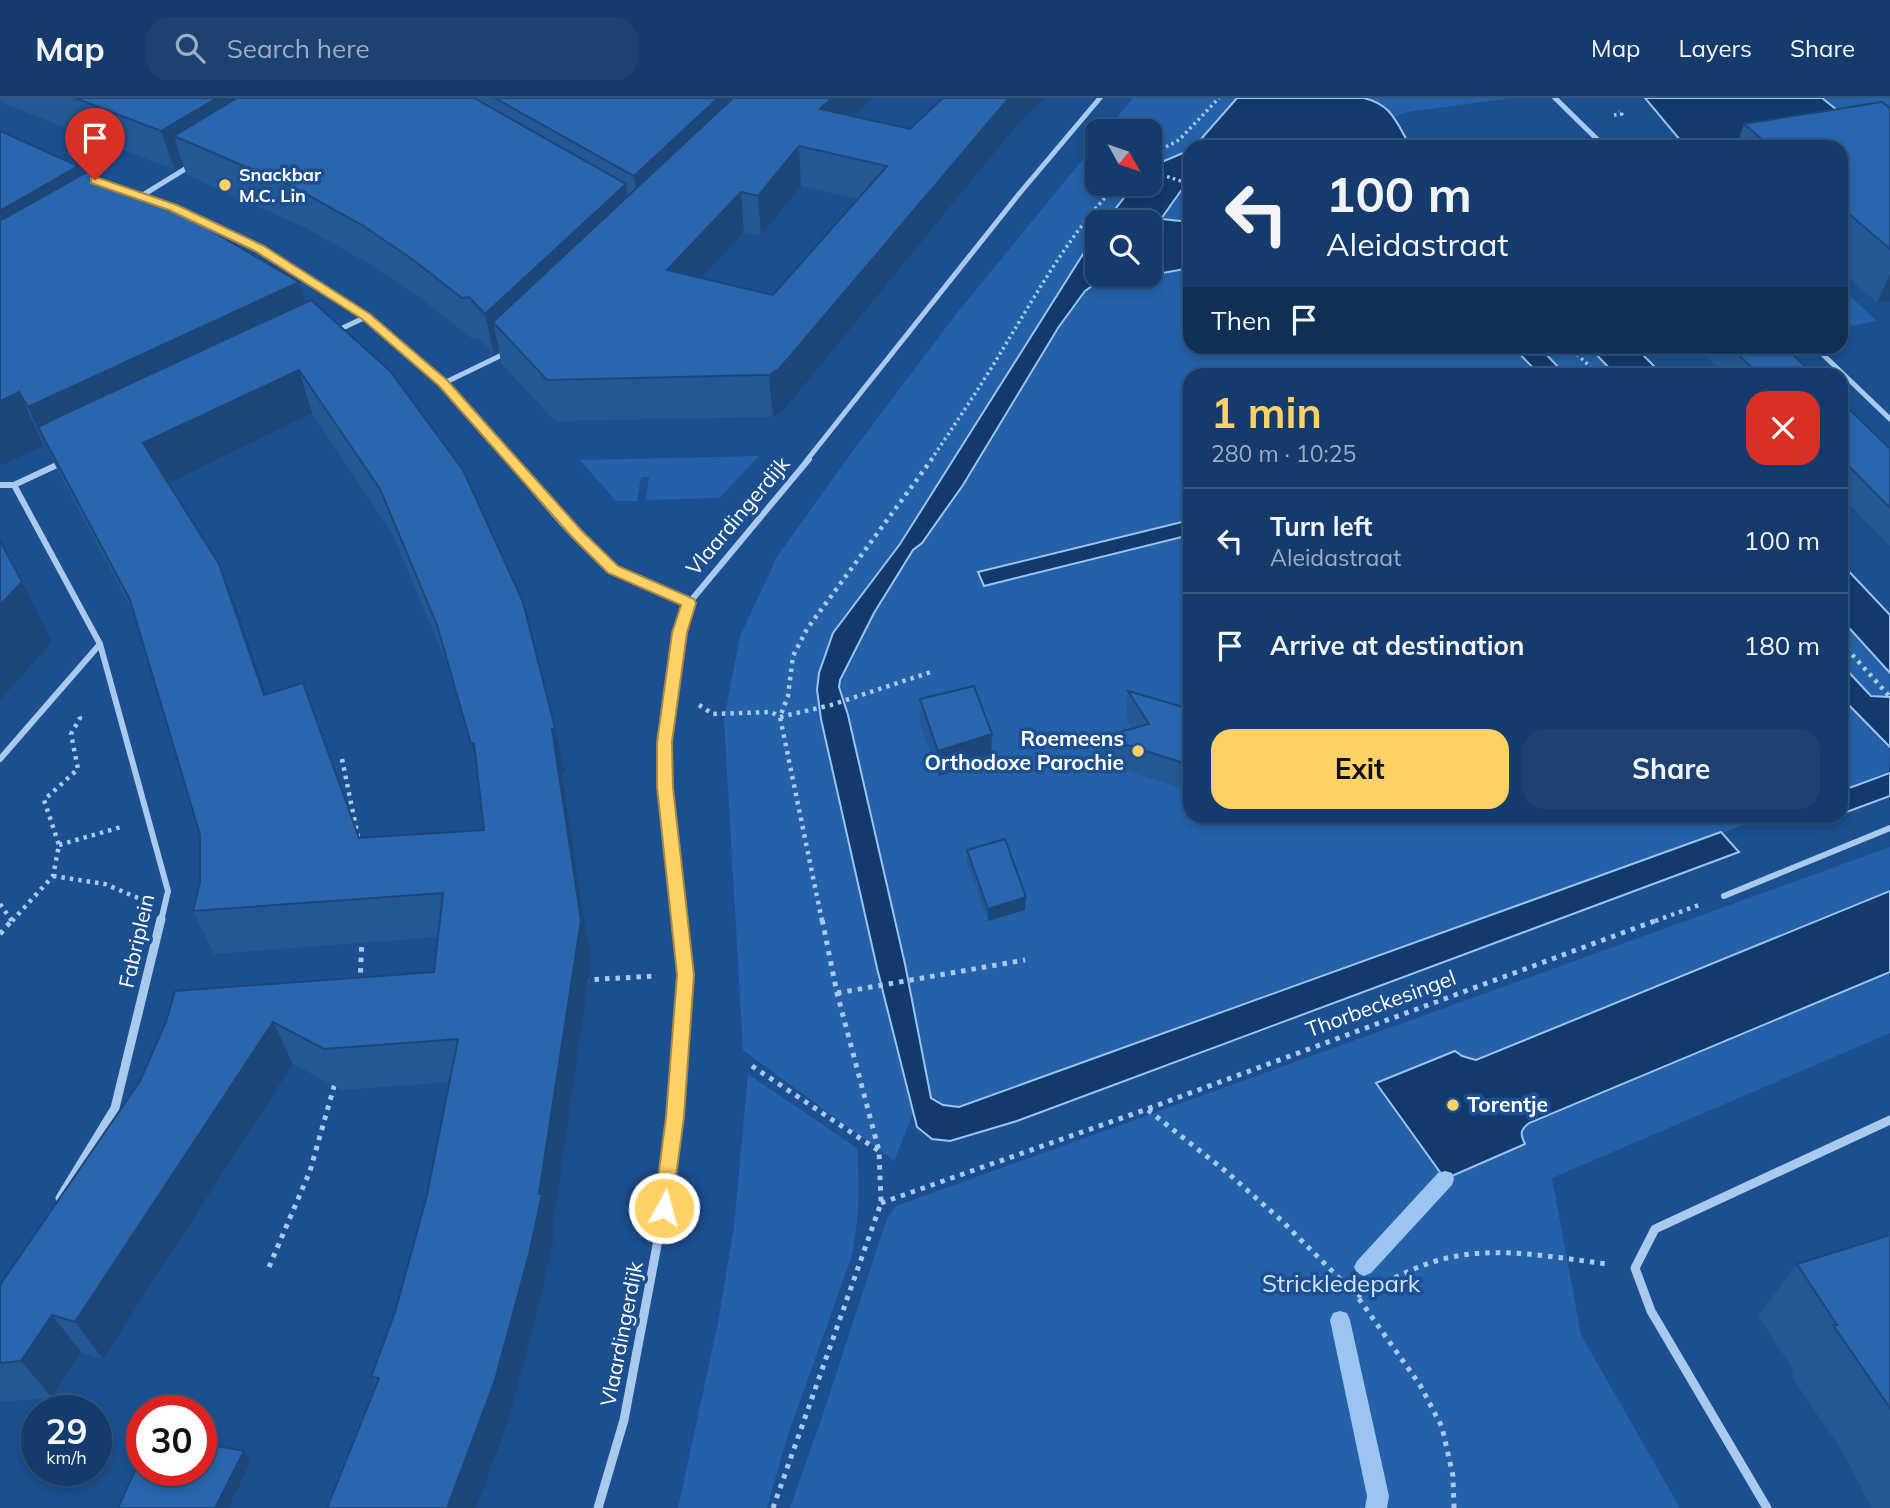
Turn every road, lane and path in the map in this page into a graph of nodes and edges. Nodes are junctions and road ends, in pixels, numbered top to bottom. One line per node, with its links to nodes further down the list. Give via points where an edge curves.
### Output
1 (1100, 98): 26 (street, Vlaardingerdijk)
2 (1219, 98): 5 (path, via 1179,140)
3 (1555, 98): 4 (street)
4 (1598, 140)
5 (1162, 149)
6 (195, 163): 10 (street)
7 (1162, 175): 8 (path)
8 (1183, 182)
9 (128, 192): 10 (street)
10 (140, 196): 12 (street); 13 (street, via 260,249)
11 (1106, 196): 33 (path, via 1052,268 912,488 807,629 793,656)
12 (128, 203)
13 (366, 317): 14 (street); 21 (street)
14 (328, 335)
15 (510, 349): 21 (street, via 500,358)
16 (1577, 354): 18 (path)
17 (1822, 354): 19 (street)
18 (1592, 368)
19 (1837, 368)
20 (1848, 379): 22 (street)
21 (443, 383): 26 (street, via 613,569)
22 (1890, 419)
23 (65, 461): 25 (street)
24 (0, 485): 25 (street)
25 (15, 485): 27 (street, Fabriplein)
26 (689, 603): 48 (street, Vlaardingerdijk, via 680,633 664,742)
27 (100, 644): 30 (street); 36 (street, Fabriplein)
28 (1848, 650): 31 (path)
29 (931, 672): 33 (path)
30 (68, 680): 34 (street); 38 (path, via 80,718 71,734 78,769 44,800)
31 (1888, 694)
32 (713, 714): 33 (path, via 771,712)
33 (780, 717): 50 (path)
34 (0, 759)
35 (342, 759): 39 (path)
36 (148, 818): 38 (path); 43 (street, Fabriplein, via 168,891)
37 (1890, 828): 41 (street)
38 (59, 845): 40 (path)
39 (361, 848)
40 (52, 876): 43 (path, via 105,884); 44 (path)
41 (1724, 896): 54 (path, Thorbeckesingel)
42 (0, 904): 44 (path)
43 (163, 911): 58 (street, Fabriplein, via 115,1108)
44 (12, 921): 46 (path)
45 (363, 927): 51 (path)
46 (0, 934)
47 (1025, 960): 50 (path)
48 (685, 975): 49 (path); 62 (street, Vlaardingerdijk, via 664,1208 624,1420)
49 (573, 981)
50 (837, 993): 56 (path)
51 (359, 994)
52 (752, 1066): 56 (path)
53 (338, 1070): 59 (path, via 310,1171)
54 (1147, 1109): 57 (path, Thorbeckesingel); 61 (path, via 1282,1221)
55 (1890, 1120): 60 (street, via 1655,1229)
56 (879, 1151): 57 (path)
57 (881, 1203): 63 (path)
58 (52, 1210)
59 (269, 1267)
60 (1635, 1268): 61 (path, via 1479,1254 1436,1261); 65 (street, via 1651,1311)
61 (1357, 1296): 64 (path, via 1420,1385 1442,1427 1453,1476)
62 (598, 1508)
63 (773, 1508)
64 (1454, 1508)
65 (1767, 1508)

